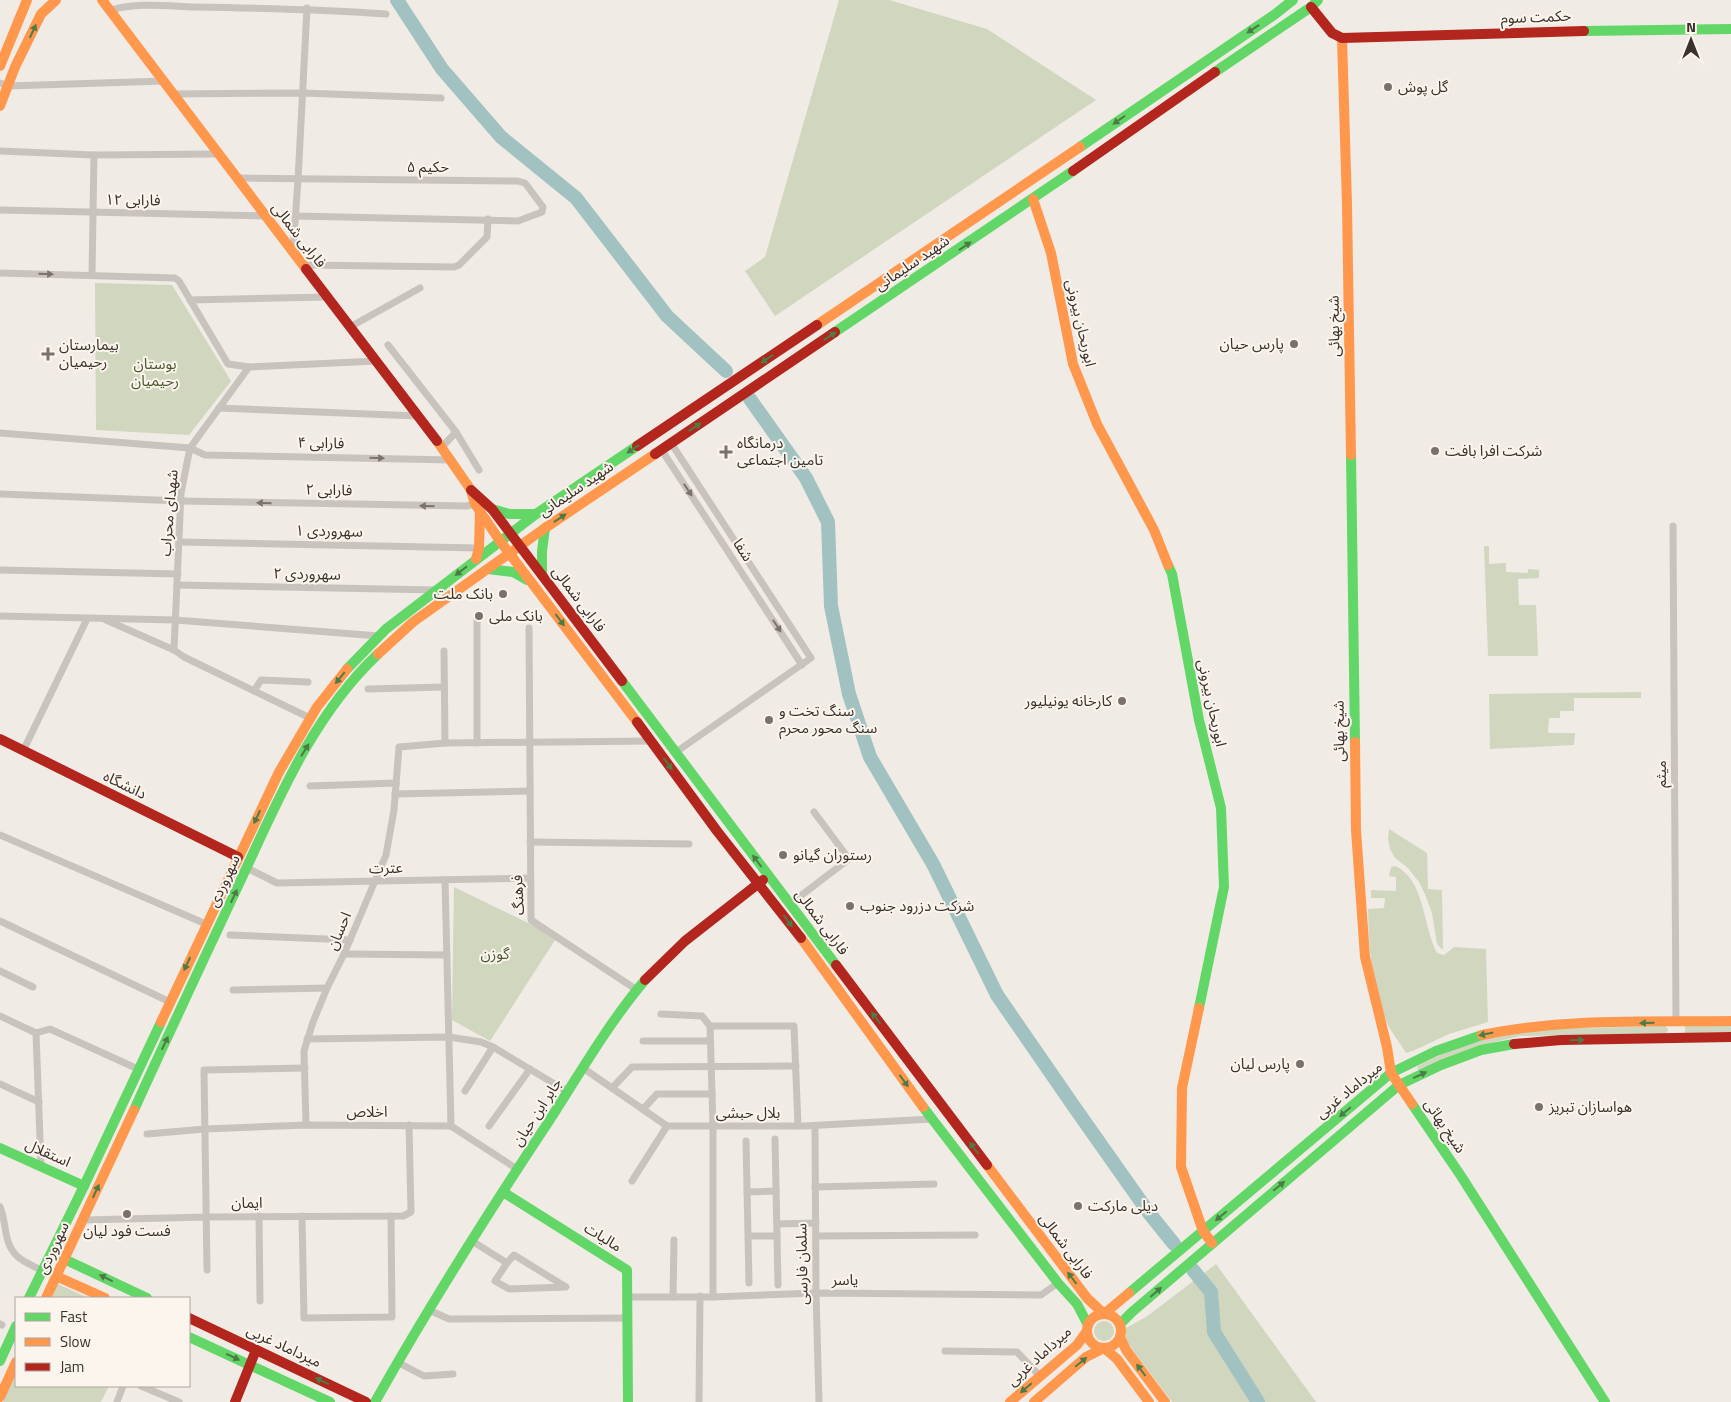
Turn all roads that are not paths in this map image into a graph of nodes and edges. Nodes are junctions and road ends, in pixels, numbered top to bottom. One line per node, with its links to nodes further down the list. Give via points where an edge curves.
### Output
1 (27, 0): 10 (street)
2 (56, 0): 12 (street, one-way to 2, via 41,14)
3 (1293, 0): 56 (street, شهید سلیمانی, one-way to 56, via 1015,193)
4 (105, 3): 6 (street, via 124,6); 11 (street, فارابی شمالی)
5 (1315, 4): 9 (street, via 1332,34); 22 (street, شهید سلیمانی)
6 (307, 8): 7 (street); 13 (street)
7 (386, 14)
8 (1731, 29): 9 (street, حکمت سوم)
9 (1342, 38): 143 (street, شیخ بهائی, via 1356,830 1365,957)
10 (0, 66)
11 (164, 81): 12 (street); 14 (street, فارابی شمالی)
12 (4, 85): 16 (street)
13 (302, 93): 14 (street); 15 (street); 21 (street)
14 (173, 94): 18 (street, فارابی شمالی)
15 (441, 98)
16 (0, 106)
17 (0, 151): 19 (street)
18 (219, 154): 19 (street); 20 (street, فارابی شمالی)
19 (94, 155): 24 (street)
20 (237, 178): 21 (street, حکیم ۵); 25 (street, فارابی شمالی)
21 (298, 180): 26 (street); 27 (street, حکیم ۵, via 518,181 525,183 543,207 542,212 518,220)
22 (1033, 199): 43 (street, شهید سلیمانی, one-way to 22); 183 (street, ابوریحان بیرونی, via 1051,253 1073,364 1097,424 1154,530 1172,574 1199,720 1221,808 1224,887 1182,1088 1181,1167)
23 (0, 210): 24 (street, فارابی ۱۲)
24 (93, 213): 25 (street, فارابی ۱۲); 31 (street)
25 (266, 216): 28 (street, فارابی شمالی)
26 (296, 216): 27 (street); 28 (street)
27 (488, 219): 29 (street, via 487,237 454,267)
28 (293, 250): 29 (street, فارابی شمالی)
29 (304, 265): 33 (street, فارابی شمالی)
30 (0, 273): 31 (street, one-way to 31)
31 (92, 275): 34 (street, via 175,278)
32 (420, 288): 35 (street)
33 (327, 297): 34 (street); 35 (street, فارابی شمالی)
34 (190, 300): 38 (street, via 228,364)
35 (350, 328): 37 (street, فارابی شمالی)
36 (388, 346): 41 (street)
37 (376, 362): 38 (street); 40 (street, فارابی شمالی)
38 (249, 367): 39 (street, شهدای محراب)
39 (219, 408): 40 (street); 45 (street, شهدای محراب)
40 (418, 416): 44 (street, فارابی شمالی)
41 (456, 432): 44 (street); 50 (street)
42 (0, 433): 45 (street, فارابی ۴)
43 (671, 443): 46 (street, شهید سلیمانی); 47 (street, شفا)
44 (442, 447): 48 (street, فارابی شمالی)
45 (190, 448): 48 (street, فارابی ۴, one-way to 48, via 205,455); 53 (street, شهدای محراب)
46 (661, 449): 49 (street, شفا); 59 (street, شهید سلیمانی, one-way to 46)
47 (681, 458): 49 (street); 57 (street, شفا)
48 (452, 460): 51 (street, فارابی شمالی)
49 (671, 464): 60 (street, شفا, one-way to 60)
50 (478, 470)
51 (471, 490): 54 (street, فارابی شمالی); 55 (street, فارابی شمالی)
52 (0, 494): 53 (street, فارابی ۲)
53 (181, 501): 54 (street, فارابی ۲, one-way to 53); 63 (street, شهدای محراب)
54 (478, 508): 62 (street, فارابی شمالی); 65 (street)
55 (492, 509): 56 (street, via 508,514); 61 (street, فارابی شمالی)
56 (536, 514): 61 (street, شهید سلیمانی)
57 (723, 523): 60 (street); 84 (street, شفا, via 812,658)
58 (1673, 526): 127 (street, میثم)
59 (545, 528): 64 (street, شهید سلیمانی); 71 (street, via 542,551)
60 (714, 530): 84 (street, شفا, one-way to 84)
61 (511, 533): 62 (street, شهید سلیمانی); 64 (street, فارابی شمالی)
62 (500, 541): 66 (street, فارابی شمالی); 67 (street, سهروردی)
63 (179, 542): 65 (street, سهروردی ۱); 70 (street, شهدای محراب)
64 (520, 546): 66 (street, سهروردی); 71 (street, فارابی شمالی)
65 (479, 548): 67 (street)
66 (509, 554): 68 (street, سهروردی); 73 (street, فارابی شمالی)
67 (476, 559): 74 (street, سهروردی, one-way to 74)
68 (488, 569): 73 (street, via 512,572); 106 (street, سهروردی, one-way to 68, via 302,753 335,703 369,663 413,622)
69 (0, 570): 70 (street)
70 (178, 574): 72 (street, شهدای محراب)
71 (545, 579): 73 (street, via 545,582); 96 (street, فارابی شمالی)
72 (177, 585): 74 (street, سهروردی ۲); 79 (street, شهدای محراب)
73 (534, 586): 91 (street, فارابی شمالی, one-way to 91)
74 (437, 590): 81 (street, سهروردی)
75 (0, 616): 76 (street)
76 (87, 619): 77 (street); 95 (street)
77 (103, 619): 79 (street); 82 (street)
78 (477, 619): 94 (street)
79 (175, 620): 81 (street); 82 (street, شهدای محراب)
80 (529, 628): 92 (street, فرهنگ)
81 (379, 636): 89 (street, سهروردی, one-way to 89, via 364,649)
82 (174, 650): 88 (street, via 184,658)
83 (444, 651): 86 (street)
84 (802, 665): 96 (street)
85 (308, 682): 88 (street, via 261,680)
86 (444, 687): 87 (street); 93 (street)
87 (368, 689)
88 (254, 691): 89 (street)
89 (310, 718): 105 (street, سهروردی, one-way to 105, via 284,762)
90 (0, 738): 95 (street, دانشگاه)
91 (652, 741): 92 (street); 111 (street, فارابی شمالی, one-way to 111, via 716,831)
92 (531, 742): 94 (street); 99 (street, فرهنگ)
93 (445, 743): 94 (street); 97 (street, احسان, via 399,747)
94 (477, 743)
95 (23, 751): 105 (street, دانشگاه)
96 (676, 752): 107 (street, فارابی شمالی, one-way to 96)
97 (396, 782): 98 (street); 100 (street, احسان)
98 (310, 786)
99 (530, 791): 100 (street); 103 (street, فرهنگ)
100 (395, 794): 110 (street, احسان, via 386,855)
101 (814, 812): 112 (street, via 849,859)
102 (0, 835): 114 (street)
103 (530, 842): 104 (street); 108 (street, فرهنگ)
104 (689, 844)
105 (238, 857): 114 (street, سهروردی)
106 (246, 868): 110 (street, عترت, via 276,882); 180 (street, سهروردی, one-way to 106)
107 (768, 876): 111 (street, جابر ابن حیان); 112 (street, فارابی شمالی)
108 (530, 878): 109 (street, عترت); 123 (street, فرهنگ, via 531,920)
109 (445, 880): 110 (street, عترت); 118 (street)
110 (374, 882): 116 (street, احسان)
111 (759, 883): 123 (street, جابر ابن حیان, via 702,927 660,964); 152 (street, فارابی شمالی, one-way to 152)
112 (790, 904): 210 (street, فارابی شمالی, one-way to 112, via 1087,1298)
113 (0, 921): 124 (street)
114 (206, 924): 124 (street, سهروردی, one-way to 124)
115 (230, 935): 116 (street)
116 (350, 940): 117 (street, احسان)
117 (344, 954): 118 (street); 121 (street, احسان)
118 (447, 955): 131 (street)
119 (0, 971): 120 (street)
120 (33, 987)
121 (327, 988): 122 (street); 133 (street, احسان)
122 (233, 990)
123 (637, 990): 139 (street, جابر ابن حیان)
124 (170, 1002): 141 (street, سهروردی)
125 (661, 1014): 129 (street, via 702,1016)
126 (0, 1016): 130 (street)
127 (1676, 1022): 128 (street, میرداماد غربی); 143 (street, میرداماد غربی, one-way to 143, via 1515,1028 1476,1036)
128 (1731, 1022)
129 (710, 1026): 135 (street); 137 (street, via 794,1026)
130 (36, 1033): 141 (street, via 50,1029); 150 (street)
131 (449, 1037): 133 (street); 136 (street); 155 (street)
132 (1731, 1037): 145 (street, میرداماد غربی, one-way to 132, via 1481,1050 1518,1043)
133 (307, 1040): 138 (street, احسان)
134 (643, 1040): 135 (street)
135 (710, 1041): 140 (street)
136 (493, 1047): 142 (street); 147 (street)
137 (796, 1066): 140 (street); 158 (street)
138 (305, 1068): 153 (street, احسان); 161 (street, via 204,1070)
139 (583, 1068): 146 (street); 148 (street, جابر ابن حیان)
140 (711, 1068): 146 (street, via 632,1067); 149 (street)
141 (138, 1069): 170 (street, سهروردی)
142 (530, 1069): 148 (street); 156 (street)
143 (1392, 1073): 145 (street, شیخ بهائی); 183 (street, میرداماد غربی, one-way to 183)
144 (0, 1084): 150 (street)
145 (1399, 1085): 190 (street, میرداماد غربی, one-way to 145); 244 (street, شیخ بهائی)
146 (612, 1088): 151 (street)
147 (465, 1091)
148 (568, 1092): 167 (street, جابر ابن حیان)
149 (712, 1094): 151 (street, via 656,1094); 160 (street)
150 (39, 1102): 166 (street)
151 (643, 1109): 157 (street)
152 (932, 1119): 159 (street, بلال حبشی); 197 (street, فارابی شمالی)
153 (306, 1125): 154 (street, اخلاص); 161 (street, اخلاص)
154 (409, 1125): 155 (street, اخلاص); 179 (street, ایمان, via 411,1212)
155 (451, 1126): 167 (street)
156 (489, 1126)
157 (668, 1126): 160 (street, بلال حبشی); 168 (street)
158 (798, 1126): 159 (street, بلال حبشی); 160 (street, بلال حبشی)
159 (815, 1126): 171 (street, سلمان فارسی)
160 (713, 1127): 207 (street)
161 (205, 1129): 162 (street, اخلاص); 176 (street)
162 (147, 1134)
163 (775, 1139): 172 (street)
164 (746, 1141): 174 (street)
165 (0, 1148): 166 (street, استقلال)
166 (41, 1166): 170 (street, استقلال)
167 (517, 1169): 173 (street, جابر ابن حیان)
168 (632, 1181)
169 (934, 1184): 171 (street)
170 (84, 1186): 193 (street, سهروردی)
171 (816, 1187): 182 (street, سلمان فارسی)
172 (776, 1191): 174 (street); 181 (street)
173 (502, 1192): 188 (street, جابر ابن حیان); 205 (street, مالیات, via 627,1270)
174 (747, 1192): 184 (street)
175 (0, 1207): 193 (street, via 12,1251)
176 (207, 1216): 177 (street, ایمان); 180 (street, ایمان); 194 (street)
177 (259, 1216): 178 (street, ایمان); 208 (street)
178 (302, 1216): 179 (street, ایمان); 179 (street, via 304,1318 392,1317)
179 (391, 1216)
180 (82, 1220): 191 (street, سهروردی)
181 (777, 1224): 182 (street); 185 (street)
182 (816, 1224): 186 (street, سلمان فارسی)
183 (1203, 1231): 190 (street, ابوریحان بیرونی); 210 (street, میرداماد غربی)
184 (748, 1236): 185 (street); 196 (street)
185 (777, 1236): 198 (street)
186 (816, 1236): 187 (street); 199 (street, سلمان فارسی)
187 (975, 1236)
188 (472, 1240): 192 (street); 209 (street, جابر ابن حیان)
189 (674, 1240): 206 (street)
190 (1212, 1243): 213 (street, میرداماد غربی, one-way to 190)
191 (64, 1258): 195 (street, سهروردی); 204 (street, one-way to 191)
192 (507, 1264): 192 (street, via 514,1255 566,1287 509,1289 496,1281)
193 (41, 1270): 201 (street, سهروردی)
194 (207, 1270)
195 (56, 1276): 202 (street, سهروردی); 203 (street)
196 (748, 1283)
197 (1058, 1283): 199 (street, یاسر, via 1041,1295); 215 (street, فارابی شمالی, via 1077,1304)
198 (778, 1285)
199 (816, 1294): 207 (street, یاسر); 239 (street, سلمان فارسی)
200 (700, 1296): 206 (street, یاسر); 207 (street, یاسر); 238 (street)
201 (29, 1297)
202 (46, 1297)
203 (103, 1297)
204 (145, 1297)
205 (628, 1297): 206 (street, یاسر); 212 (street, مالیات)
206 (673, 1297)
207 (713, 1297)
208 (260, 1300)
209 (429, 1310): 212 (street, via 449,1319); 223 (street, جابر ابن حیان)
210 (1104, 1314): 213 (street); 215 (street, via 1095,1317)
211 (190, 1318): 219 (street, میرداماد غربی)
212 (627, 1318): 237 (street, مالیات)
213 (1120, 1324): 217 (street)
214 (15, 1328): 221 (street)
215 (1088, 1328): 218 (street, via 1091,1341); 227 (street, میرداماد غربی, via 1077,1345)
216 (190, 1337): 225 (street, میرداماد غربی, one-way to 225)
217 (1120, 1337): 218 (street, via 1114,1345); 243 (street, one-way to 217)
218 (1104, 1348): 241 (street, میرداماد غربی, one-way to 218, via 1086,1357); 242 (street, via 1117,1359)
219 (256, 1350): 225 (street); 235 (street, میرداماد غربی, one-way to 219)
220 (946, 1351): 227 (street, via 1017,1352)
221 (1, 1358): 222 (street)
222 (15, 1362)
223 (397, 1362): 226 (street, via 424,1376); 236 (street, جابر ابن حیان)
224 (15, 1364): 230 (street)
225 (250, 1365): 233 (street); 234 (street, میرداماد غربی)
226 (453, 1374)
227 (1040, 1376): 240 (street, میرداماد غربی, one-way to 240)
228 (123, 1387): 231 (street)
229 (143, 1387): 232 (street)
230 (0, 1397)
231 (117, 1402)
232 (179, 1402)
233 (235, 1402)
234 (330, 1402)
235 (366, 1402)
236 (375, 1402)
237 (628, 1402)
238 (699, 1402)
239 (819, 1402)
240 (1010, 1402)
241 (1034, 1402)
242 (1149, 1402)
243 (1165, 1402)
244 (1605, 1402)

